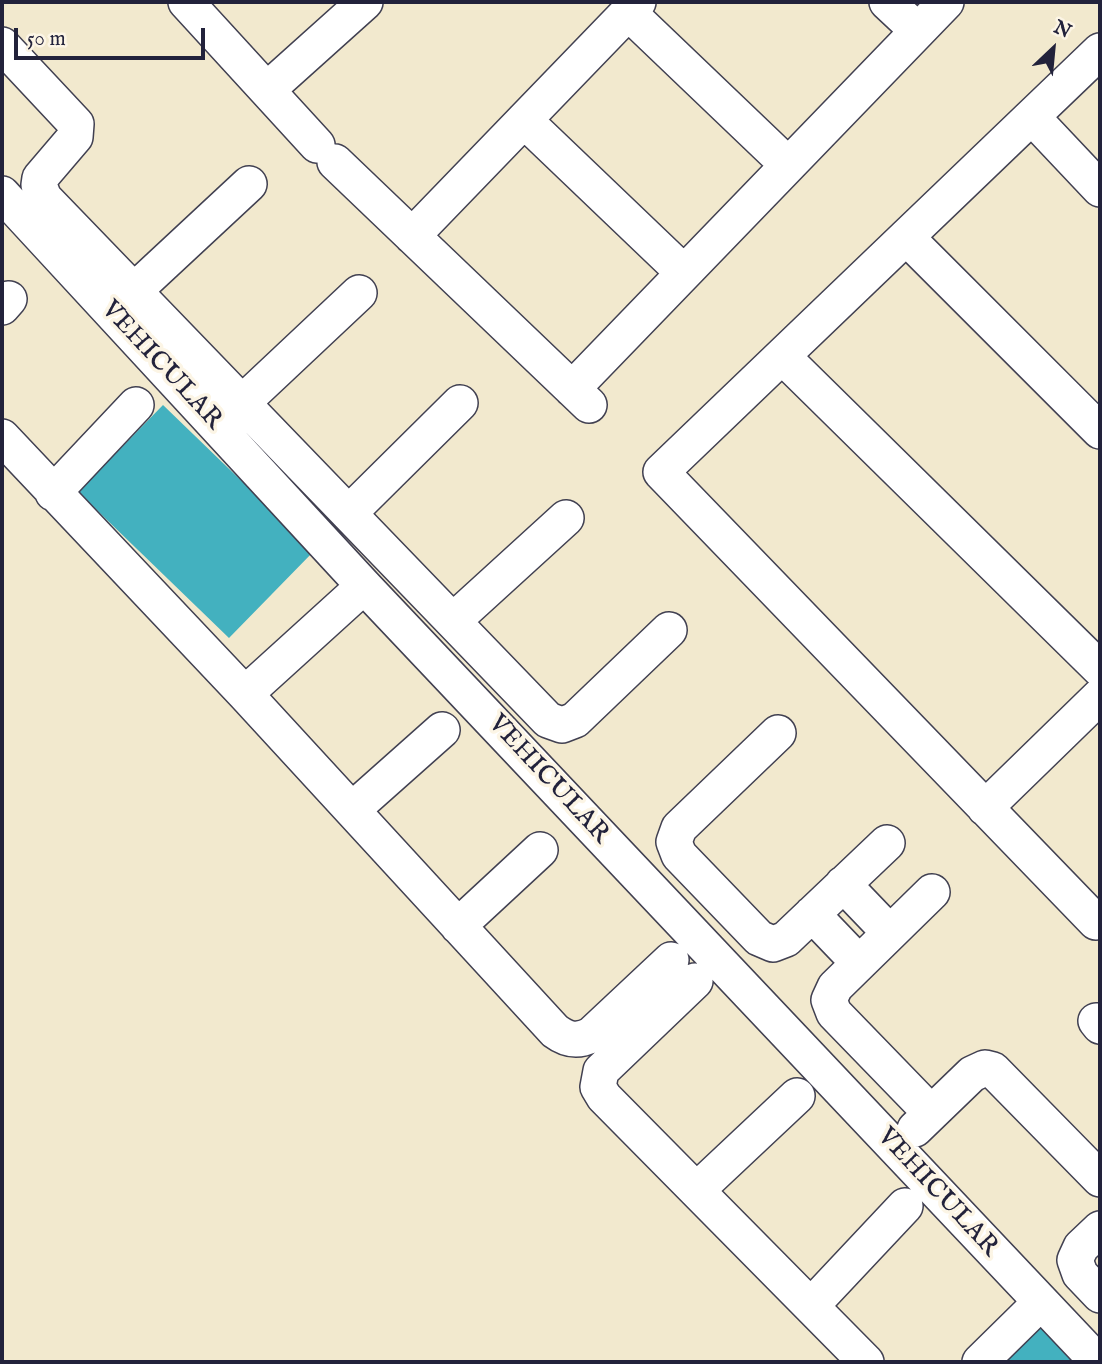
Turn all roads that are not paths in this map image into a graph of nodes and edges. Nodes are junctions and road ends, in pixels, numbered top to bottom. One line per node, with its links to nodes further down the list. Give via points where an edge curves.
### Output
1 (186, 2): 9 (street)
2 (365, 2): 9 (street)
3 (887, 2): 6 (street)
4 (946, 2): 6 (street)
5 (633, 7): 11 (street); 12 (street)
6 (918, 31): 12 (street)
7 (2, 45): 19 (street, via 76,124 71,144 40,178 41,192)
8 (1100, 51): 10 (street)
9 (267, 90): 16 (street)
10 (1032, 117): 14 (street); 17 (street)
11 (524, 120): 16 (street); 18 (street)
12 (788, 165): 18 (street)
13 (249, 184): 19 (street)
14 (1100, 189)
15 (2, 194): 30 (street, VEHICULAR)
16 (412, 236): 18 (street, via 580,397)
17 (906, 237): 21 (street); 25 (street)
18 (684, 273)
19 (134, 291): 22 (street)
20 (359, 293): 22 (street)
21 (782, 356): 33 (street); 38 (street, via 661,472)
22 (242, 403): 28 (street)
23 (460, 403): 28 (street)
24 (136, 405): 27 (street)
25 (1100, 431)
26 (2, 437): 27 (street)
27 (53, 493): 34 (street)
28 (349, 513): 31 (street)
29 (566, 518): 31 (street)
30 (364, 586): 34 (street); 51 (street, VEHICULAR)
31 (453, 621): 32 (street, via 548,720 562,725 575,720)
32 (669, 630)
33 (1100, 669)
34 (245, 694): 39 (street)
35 (1100, 696): 38 (street)
36 (442, 730): 39 (street)
37 (778, 733): 44 (street, via 679,828 675,849 766,943 780,943)
38 (985, 808): 45 (street, via 1096,922)
39 (352, 810): 46 (street)
40 (887, 843): 42 (street)
41 (540, 850): 46 (street)
42 (843, 884): 44 (street); 47 (street)
43 (932, 892): 47 (street)
44 (812, 914): 48 (street)
45 (1100, 918)
46 (458, 926): 53 (street, via 555,1031 568,1039 590,1035 683,970 601,1070 598,1081 604,1097)
47 (890, 933): 48 (street)
48 (859, 963): 50 (street, via 830,993 830,1007)
49 (797, 1096): 53 (street)
50 (931, 1113): 51 (street); 52 (street, via 972,1074 993,1070)
51 (895, 1148): 57 (street, VEHICULAR)
52 (1100, 1179)
53 (697, 1190): 58 (street)
54 (905, 1206): 58 (street)
55 (1100, 1229): 56 (street, via 1075,1260 1080,1274)
56 (1100, 1295)
57 (1041, 1302): 60 (street); 61 (street, VEHICULAR)
58 (811, 1306): 59 (street)
59 (866, 1362)
60 (980, 1362)
61 (1098, 1362)

